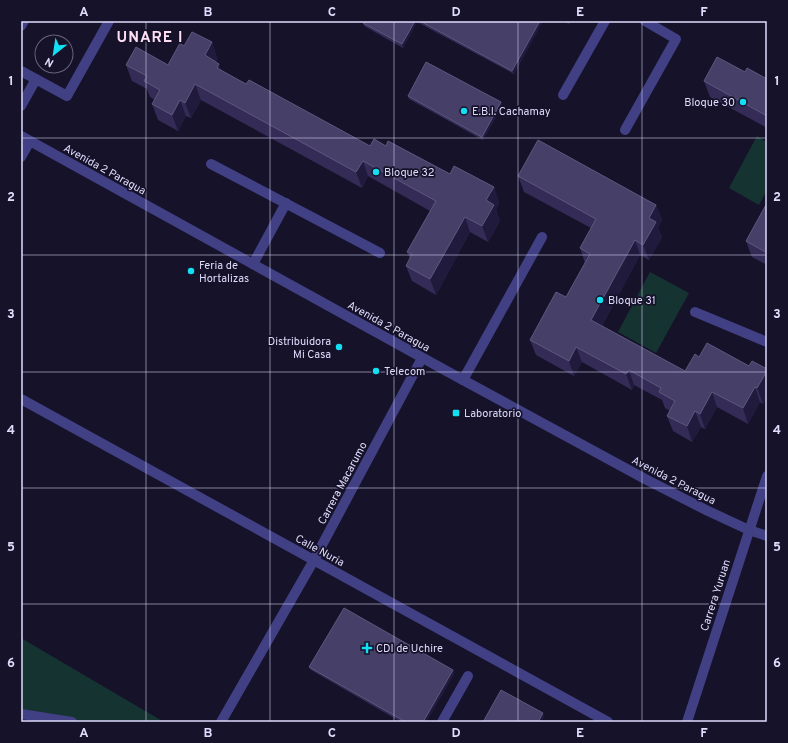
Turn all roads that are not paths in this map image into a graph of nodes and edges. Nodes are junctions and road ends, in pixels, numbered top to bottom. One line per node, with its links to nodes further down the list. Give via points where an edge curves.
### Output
1 (24, 21): 5 (street)
2 (109, 21): 7 (street, via 67,96)
3 (605, 21): 8 (street)
4 (645, 21): 10 (street, via 676,38)
5 (21, 26)
6 (21, 71): 7 (street)
7 (36, 79): 9 (street)
8 (563, 95)
9 (21, 106)
10 (625, 130)
11 (25, 139): 12 (street); 17 (street, Avenida 2 Paragua)
12 (21, 157)
13 (211, 164): 14 (street)
14 (286, 203): 16 (street); 17 (street)
15 (542, 237): 21 (street)
16 (380, 253)
17 (252, 264): 20 (street, Avenida 2 Paragua)
18 (695, 312): 19 (street)
19 (767, 342)
20 (422, 358): 21 (street, Avenida 2 Paragua); 26 (street, Carrera Macarumo)
21 (464, 380): 24 (street, Avenida 2 Paragua, via 647,480)
22 (21, 399): 26 (street, Calle Nuria)
23 (767, 476): 24 (street, Carrera Yuruan)
24 (749, 530): 25 (street, Avenida 2 Paragua); 33 (street, Carrera Yuruan)
25 (767, 536)
26 (314, 560): 30 (street, Carrera Macarumo); 32 (street, Calle Nuria)
27 (468, 676): 31 (street)
28 (21, 714): 29 (street)
29 (72, 722)
30 (221, 722)
31 (442, 722)
32 (608, 722)
33 (687, 722)

